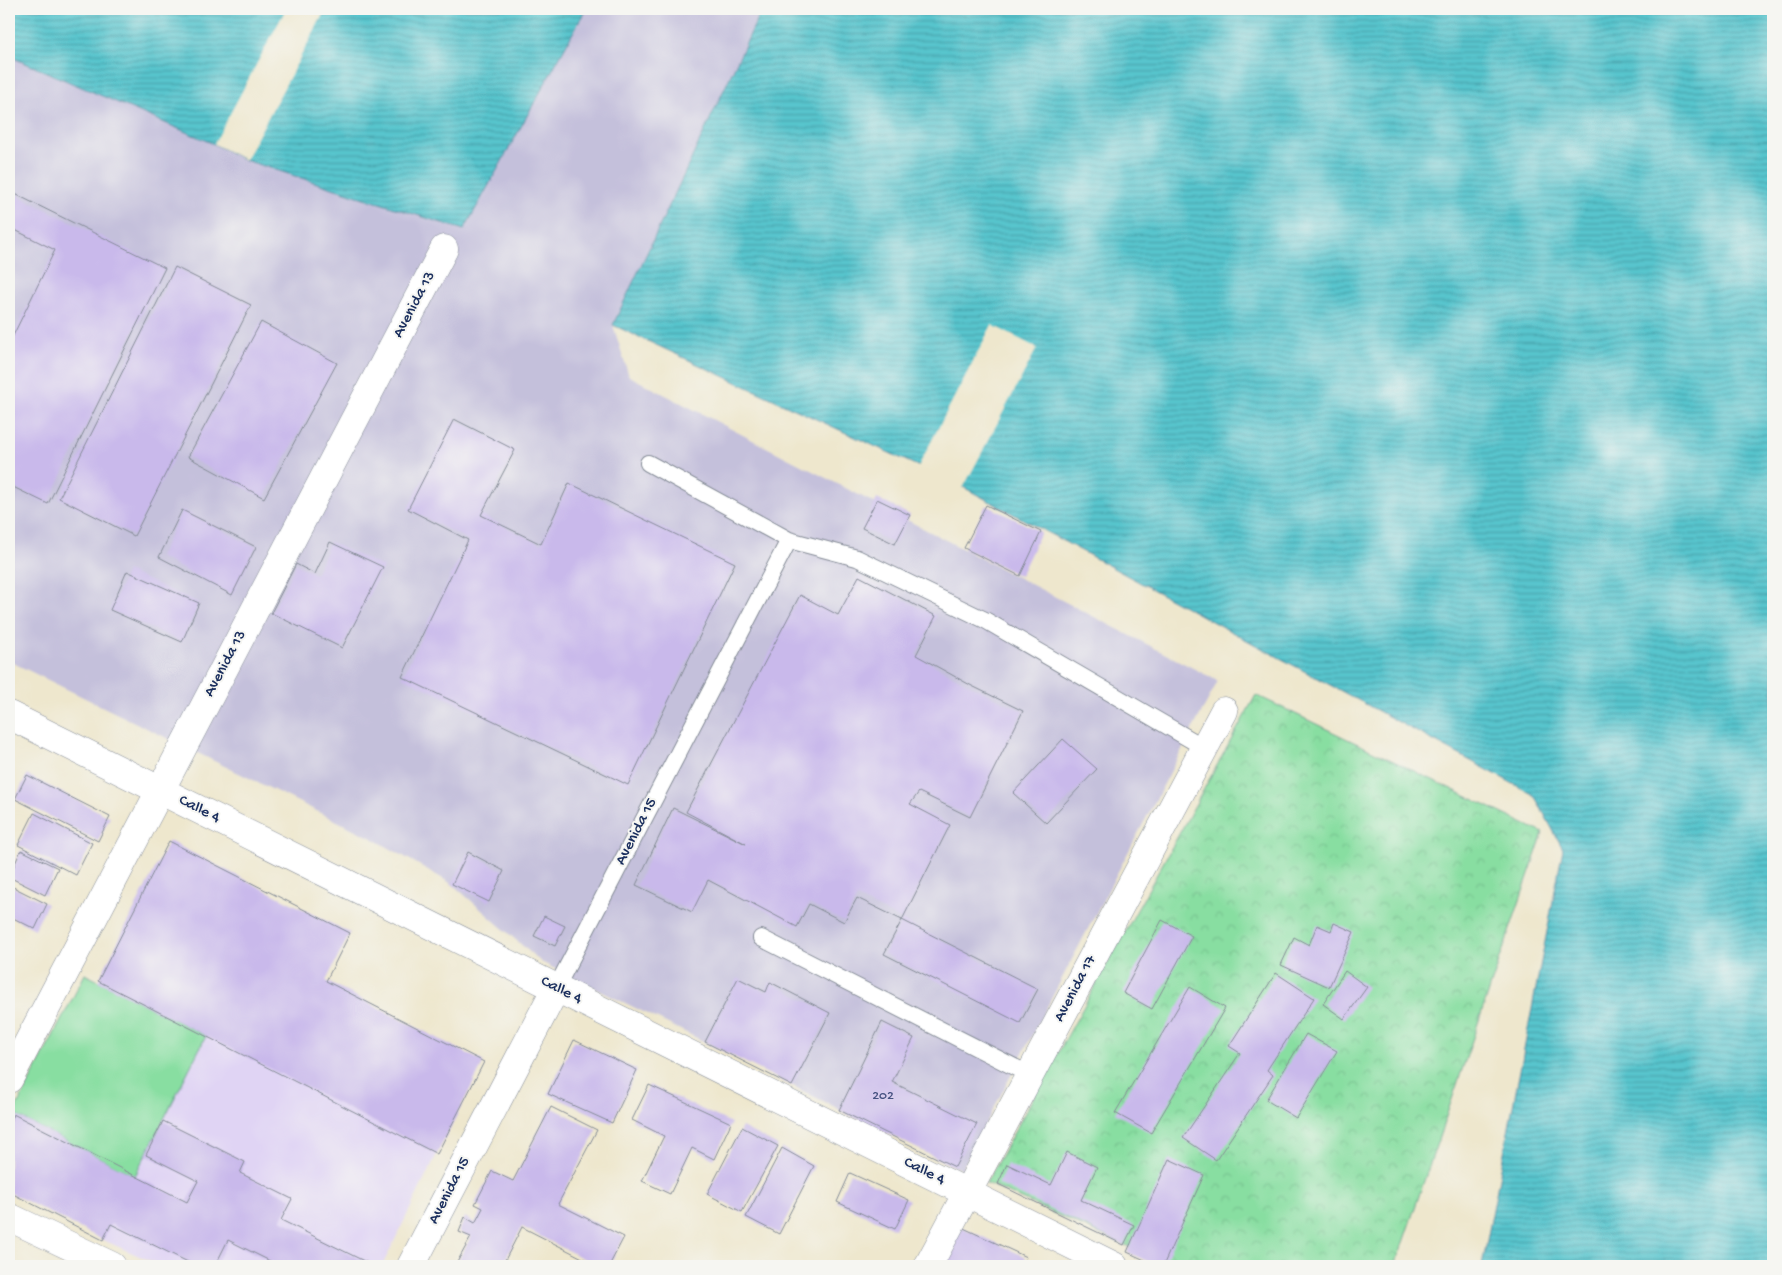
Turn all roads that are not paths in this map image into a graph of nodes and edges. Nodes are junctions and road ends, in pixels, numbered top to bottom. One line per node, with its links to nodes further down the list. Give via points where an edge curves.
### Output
1 (444, 249): 7 (street, Avenida 13)
2 (648, 463): 3 (lane)
3 (789, 540): 6 (lane, via 857,558 976,616); 9 (lane, Avenida 15)
4 (1224, 711): 6 (street, Avenida 17)
5 (9, 715): 7 (street, Calle 4)
6 (1205, 748): 10 (street, Avenida 17)
7 (160, 790): 9 (street, Calle 4); 11 (street, Avenida 13)
8 (761, 938): 10 (lane)
9 (556, 988): 12 (street, Calle 4); 15 (street, Avenida 15)
10 (1030, 1075): 12 (street, Avenida 17)
11 (9, 1079)
12 (966, 1193): 16 (street, Avenida 17); 17 (street, Calle 4)
13 (9, 1216): 14 (street)
14 (112, 1266)
15 (411, 1266)
16 (928, 1266)
17 (1114, 1266)

